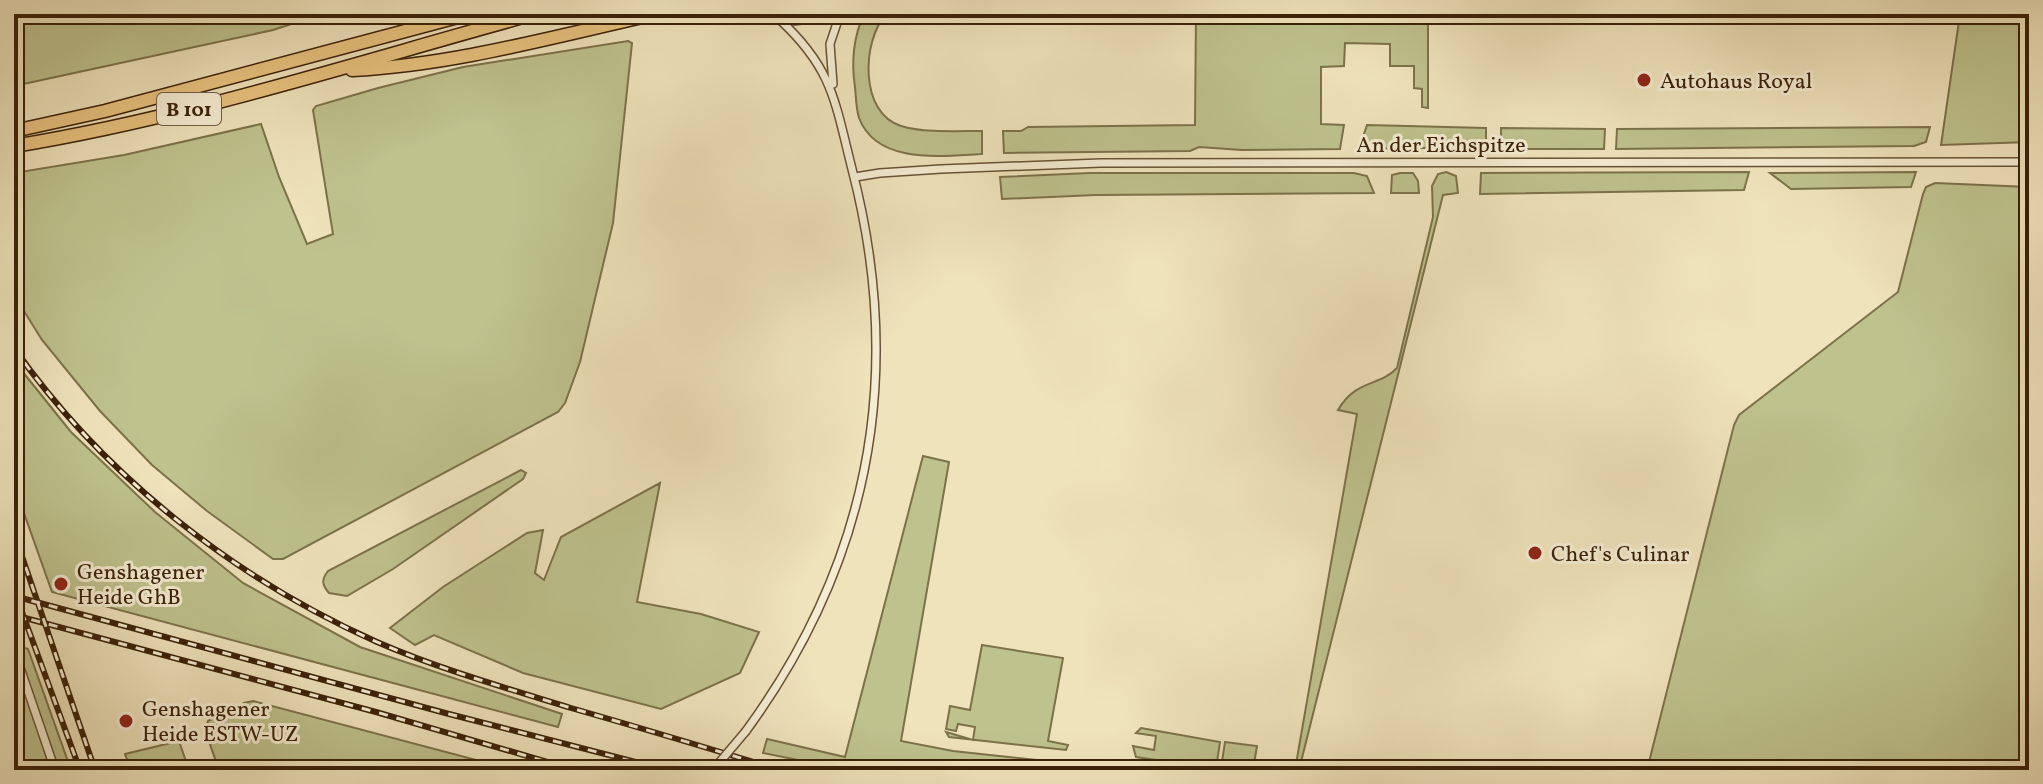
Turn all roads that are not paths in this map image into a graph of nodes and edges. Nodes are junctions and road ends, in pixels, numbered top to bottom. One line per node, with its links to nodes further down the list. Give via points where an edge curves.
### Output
1 (436, 14): 9 (highway)
2 (469, 14): 9 (highway, B 101)
3 (534, 14): 10 (highway, B 101)
4 (656, 14): 10 (highway, via 484,51)
5 (769, 14): 8 (street)
6 (823, 14): 8 (street)
7 (840, 14): 11 (street, via 830,44)
8 (780, 20): 11 (street, via 823,68)
9 (358, 45): 12 (highway, B 101)
10 (333, 71): 13 (highway, B 101, via 104,131)
11 (834, 95): 15 (street)
12 (14, 131)
13 (14, 146)
14 (2029, 162): 15 (street, An der Eichspitze, via 1101,163)
15 (855, 177): 18 (street, bridge, via 872,260 877,318 876,384 853,518 822,603 780,682)
16 (14, 650): 17 (street)
17 (55, 770)
18 (713, 770)

